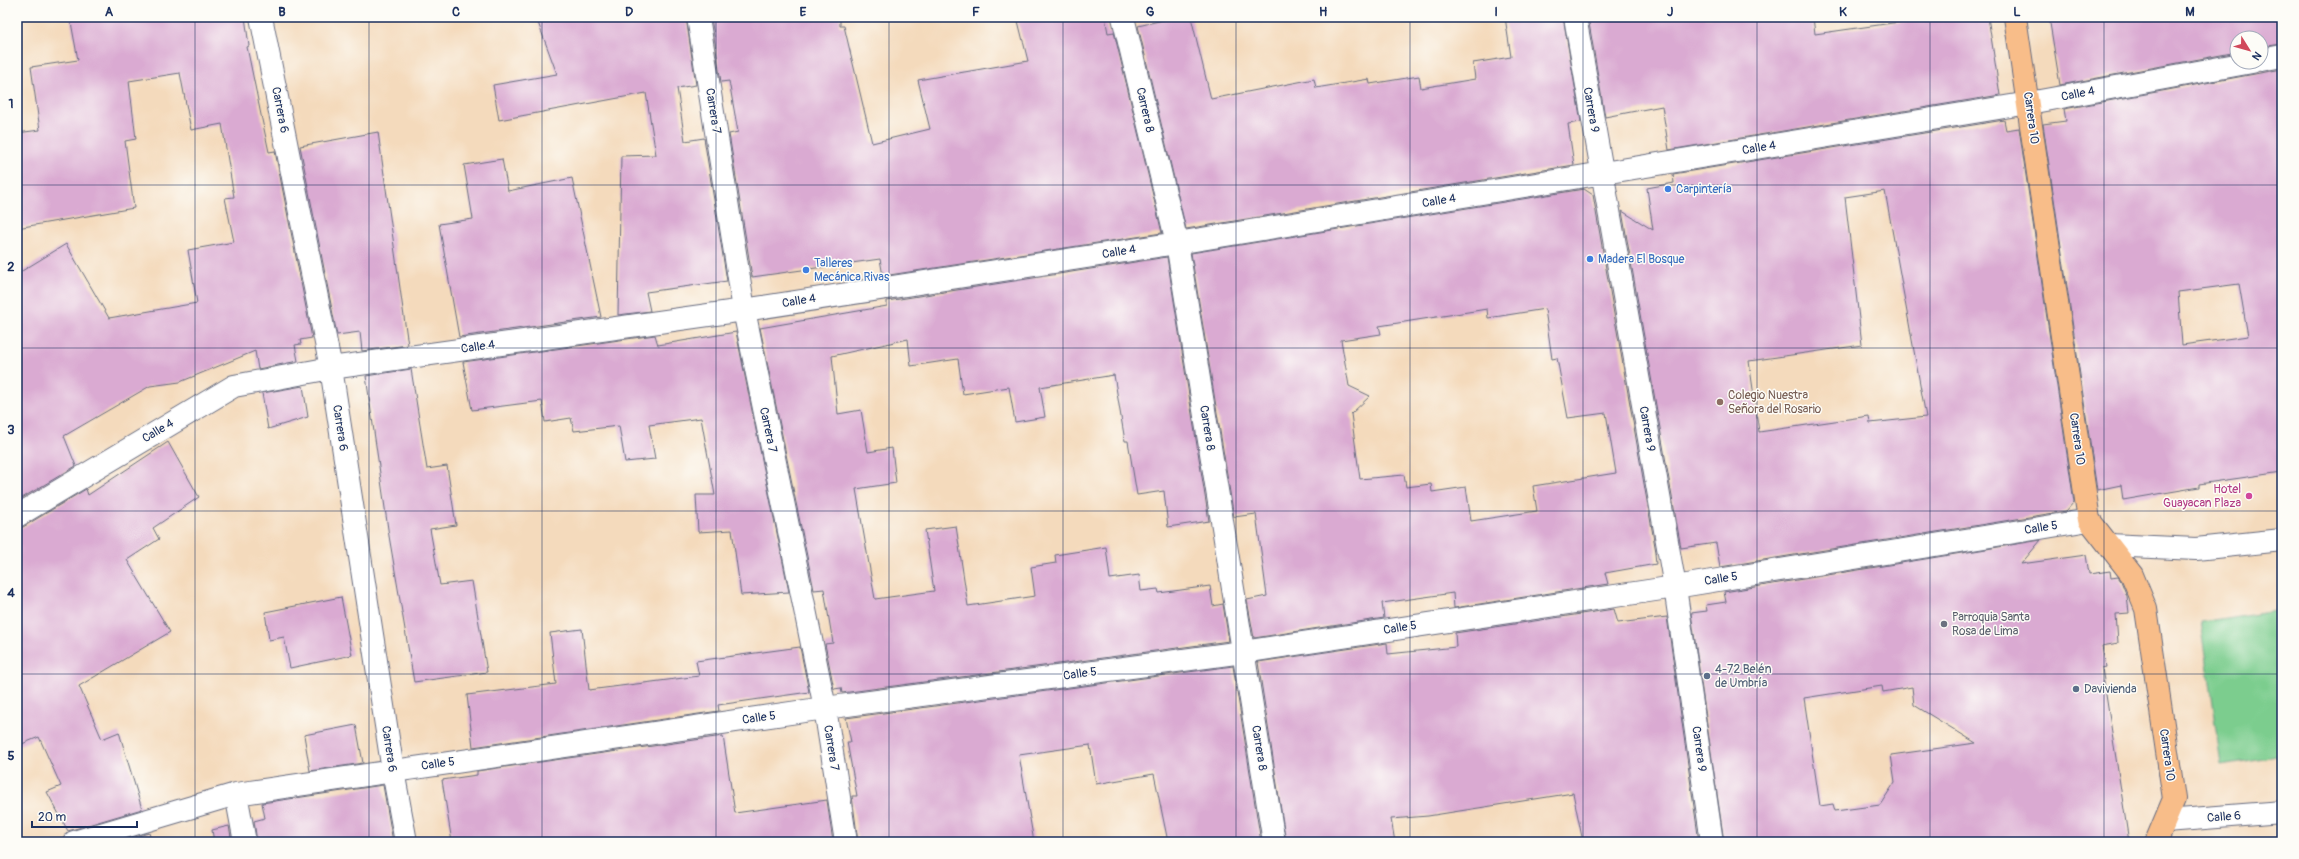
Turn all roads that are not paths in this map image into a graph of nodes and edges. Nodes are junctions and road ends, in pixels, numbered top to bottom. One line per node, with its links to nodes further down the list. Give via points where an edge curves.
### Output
1 (262, 17): 13 (street, Carrera 6)
2 (698, 17): 12 (street, Carrera 7)
3 (1123, 17): 11 (street, Carrera 8)
4 (1575, 17): 10 (street, Carrera 9)
5 (2015, 17): 9 (main road, Carrera 10)
6 (2282, 56): 7 (street)
7 (2269, 58)
8 (2229, 66): 9 (street, Calle 4)
9 (2029, 103): 10 (street, Calle 4); 15 (main road, Carrera 10)
10 (1602, 175): 11 (street, Calle 4); 18 (street, Carrera 9)
11 (1177, 243): 12 (street, Calle 4); 19 (street, Carrera 8)
12 (744, 310): 13 (street, Calle 4); 20 (street, Carrera 7)
13 (331, 368): 14 (street, Calle 4, via 234,386); 21 (street, Carrera 6)
14 (17, 516)
15 (2089, 520): 17 (main road, Carrera 10); 18 (street, Calle 5)
16 (2282, 540): 17 (street, via 2196,549)
17 (2110, 545): 24 (main road, Carrera 10, via 2132,575 2146,609 2174,799)
18 (1675, 587): 19 (street, Calle 5); 30 (street, Carrera 9)
19 (1243, 652): 20 (street, Calle 5); 29 (street, Carrera 8)
20 (825, 708): 21 (street, Calle 5); 28 (street, Carrera 7)
21 (393, 771): 22 (street, Calle 5); 27 (street, Carrera 6)
22 (236, 794): 25 (street, Calle 5); 26 (street)
23 (2282, 812): 24 (street, Calle 6)
24 (2166, 821): 31 (main road, Carrera 10)
25 (74, 842)
26 (245, 842)
27 (406, 842)
28 (846, 842)
29 (1274, 842)
30 (1712, 842)
31 (2156, 842)

